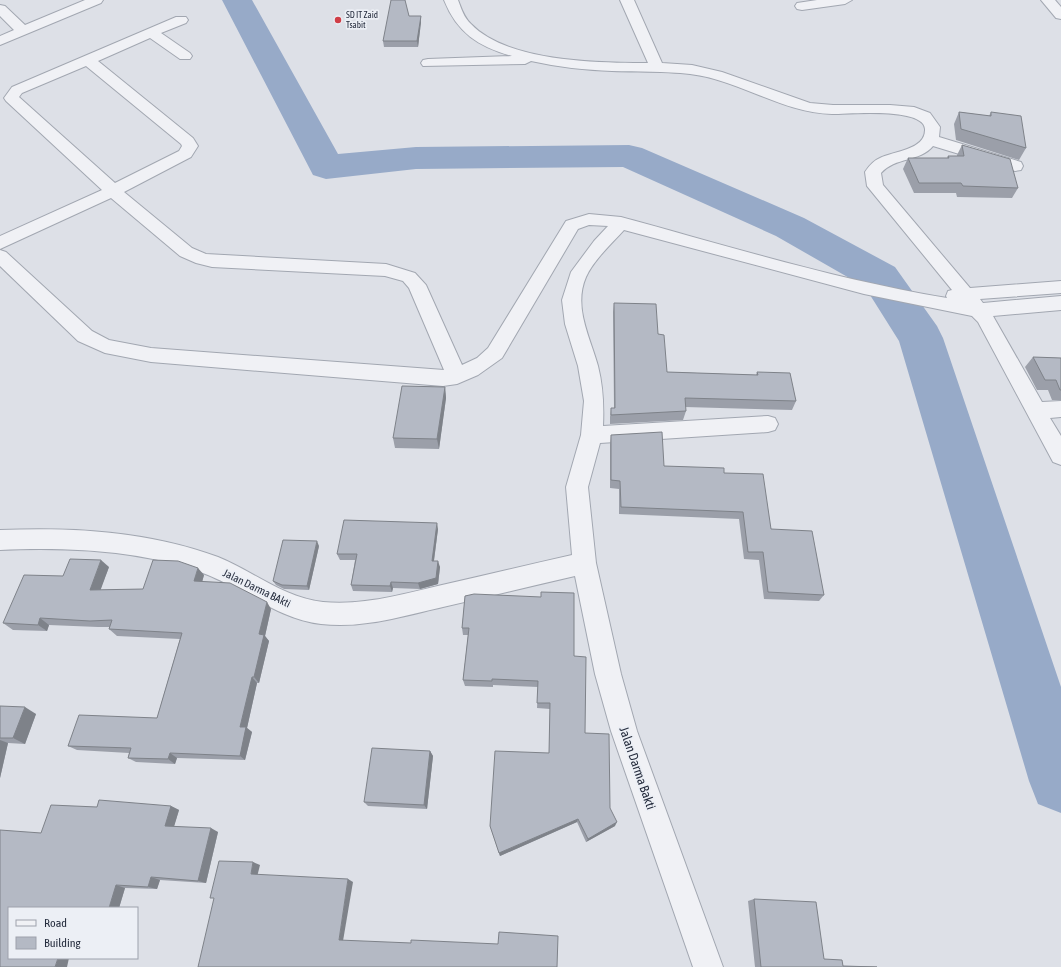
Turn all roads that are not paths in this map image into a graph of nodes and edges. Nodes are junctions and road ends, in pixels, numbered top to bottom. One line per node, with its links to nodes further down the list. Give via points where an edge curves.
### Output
1 (96, 0): 10 (street)
2 (451, 0): 15 (street, via 467,28 486,41)
3 (627, 0): 17 (street)
4 (845, 0): 6 (street)
5 (1048, 0): 8 (street)
6 (802, 6)
7 (0, 9): 10 (street)
8 (1061, 15)
9 (180, 20): 11 (street)
10 (23, 31): 12 (street)
11 (152, 33): 13 (street); 14 (street)
12 (0, 41)
13 (185, 56)
14 (88, 60): 20 (street, via 190,146 185,154); 20 (street, via 17,90 11,98)
15 (544, 60): 16 (street); 17 (street, via 614,68)
16 (428, 63)
17 (657, 67): 18 (street, via 713,74 805,106 915,112 932,124 934,129)
18 (931, 140): 19 (street); 25 (street, via 915,152 876,166 873,178 881,195)
19 (1015, 166)
20 (113, 191): 22 (street); 29 (street, via 186,252 202,259 386,270 409,277 417,285)
21 (621, 223): 26 (street, via 864,288); 29 (street, via 593,218 572,225 494,353 483,364); 33 (street, Jalan Darma Bakti, via 576,276 571,300 594,401)
22 (0, 243)
23 (0, 256): 29 (street, via 85,336 106,346 151,355 443,378)
24 (1061, 286): 25 (street)
25 (967, 294): 26 (street); 28 (street)
26 (921, 300): 28 (street)
27 (1061, 303): 28 (street)
28 (979, 310): 31 (street)
29 (457, 376)
30 (1061, 409): 31 (street)
31 (1037, 410): 34 (street)
32 (768, 424): 33 (street)
33 (592, 435): 36 (street, Jalan Darma Bakti, via 577,487)
34 (1061, 456)
35 (0, 540): 36 (street, Jalan Darma BAkti, via 47,538 92,541 144,549 201,562 236,576 290,606 321,613 354,614 378,611)
36 (584, 563): 37 (street, Jalan Darma Bakti, via 624,731)
37 (708, 967)

